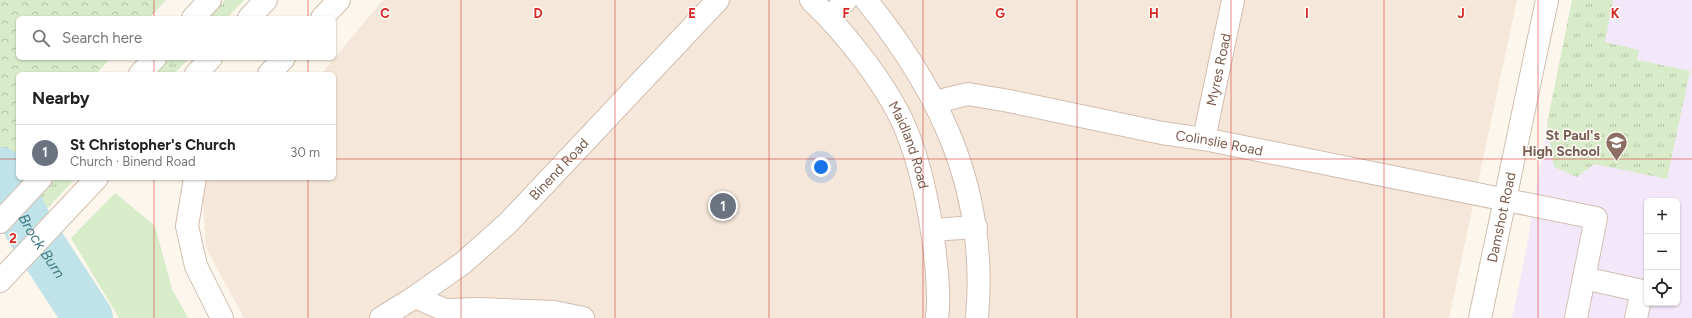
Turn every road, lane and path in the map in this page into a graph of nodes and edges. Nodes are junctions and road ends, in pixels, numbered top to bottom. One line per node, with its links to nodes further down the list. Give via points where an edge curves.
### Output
1 (210, 0): 10 (street)
2 (266, 0): 11 (street)
3 (339, 0): 12 (street)
4 (718, 0): 31 (street, Binend Road, via 508,224 463,263)
5 (811, 0): 13 (street, Maidland Road)
6 (846, 0): 13 (street)
7 (866, 0): 20 (street, via 915,68)
8 (1233, 0): 21 (street, Myres Road)
9 (1547, 0): 25 (street, Damshot Road)
10 (195, 16)
11 (251, 16)
12 (324, 16)
13 (830, 17): 28 (street, Maidland Road, via 863,59 888,96 904,126 924,184)
14 (153, 60): 17 (street)
15 (209, 60): 18 (street)
16 (282, 60): 19 (street)
17 (142, 72)
18 (198, 72)
19 (271, 72)
20 (935, 102): 21 (street, Colinslie Road, via 968,94); 27 (street, via 960,161)
21 (1204, 139): 25 (street, Colinslie Road)
22 (40, 180): 26 (street)
23 (95, 180): 30 (street)
24 (195, 180): 32 (street, via 187,226 196,266)
25 (1504, 200): 29 (street, Colinslie Road, via 1596,218); 37 (street, Damshot Road)
26 (0, 222)
27 (976, 227): 28 (street); 36 (street)
28 (932, 230): 35 (street, Maidland Road, via 937,276)
29 (1584, 278): 38 (street); 39 (street, via 1642,290)
30 (1, 279)
31 (415, 297): 33 (street, Binend Road); 34 (street, via 445,310 479,308 554,312)
32 (222, 318)
33 (381, 318)
34 (583, 318)
35 (937, 318)
36 (977, 318)
37 (1480, 318)
38 (1576, 318)
39 (1636, 318)

